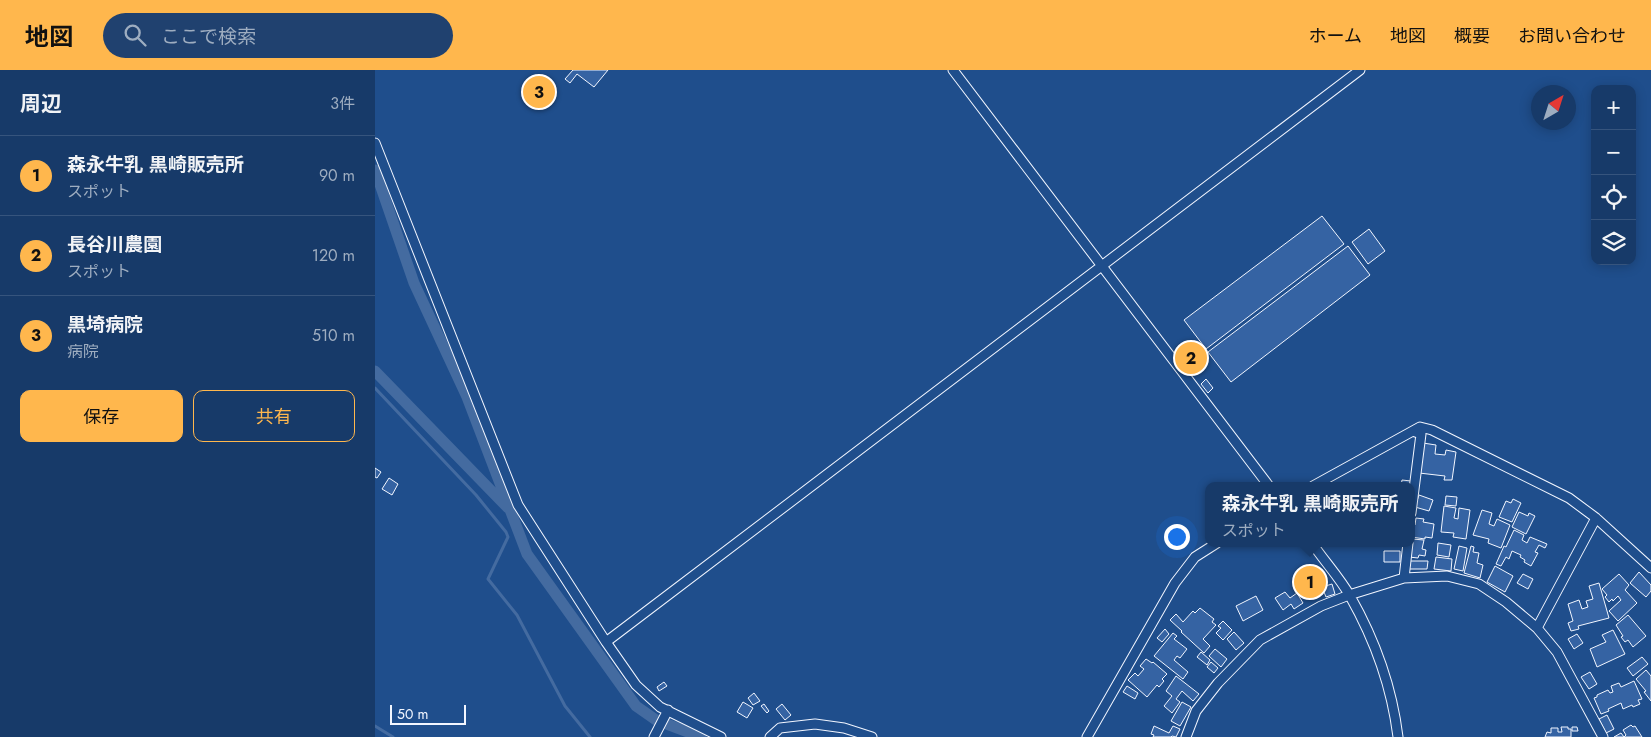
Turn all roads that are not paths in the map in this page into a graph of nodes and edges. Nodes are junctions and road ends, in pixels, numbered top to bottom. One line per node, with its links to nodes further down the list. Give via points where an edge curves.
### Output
1 (953, 70): 4 (street)
2 (1360, 70): 4 (street)
3 (375, 143): 17 (street, via 518,505)
4 (1101, 267): 6 (street); 17 (street)
5 (1413, 431): 7 (street); 8 (street, via 1421,434); 9 (street, via 1420,427 1432,430 1569,498)
6 (1266, 482)
7 (1320, 482)
8 (1415, 482)
9 (1596, 518): 13 (street); 16 (street)
10 (1211, 547): 23 (street, via 1195,557 1175,583)
11 (1315, 547): 15 (street)
12 (1408, 547): 14 (street)
13 (1651, 568)
14 (1404, 578): 15 (street); 16 (street, via 1447,576 1479,584)
15 (1349, 595): 24 (street, via 1321,606 1260,640 1201,704); 25 (street, via 1371,638 1386,680)
16 (1537, 628): 26 (street, via 1557,652)
17 (606, 642): 18 (street, via 636,685 651,700)
18 (668, 710): 19 (street); 20 (street)
19 (654, 737)
20 (721, 737)
21 (770, 737): 22 (street, via 781,728 815,724 844,728)
22 (872, 737)
23 (1087, 737)
24 (1186, 737)
25 (1398, 737)
26 (1603, 737)

